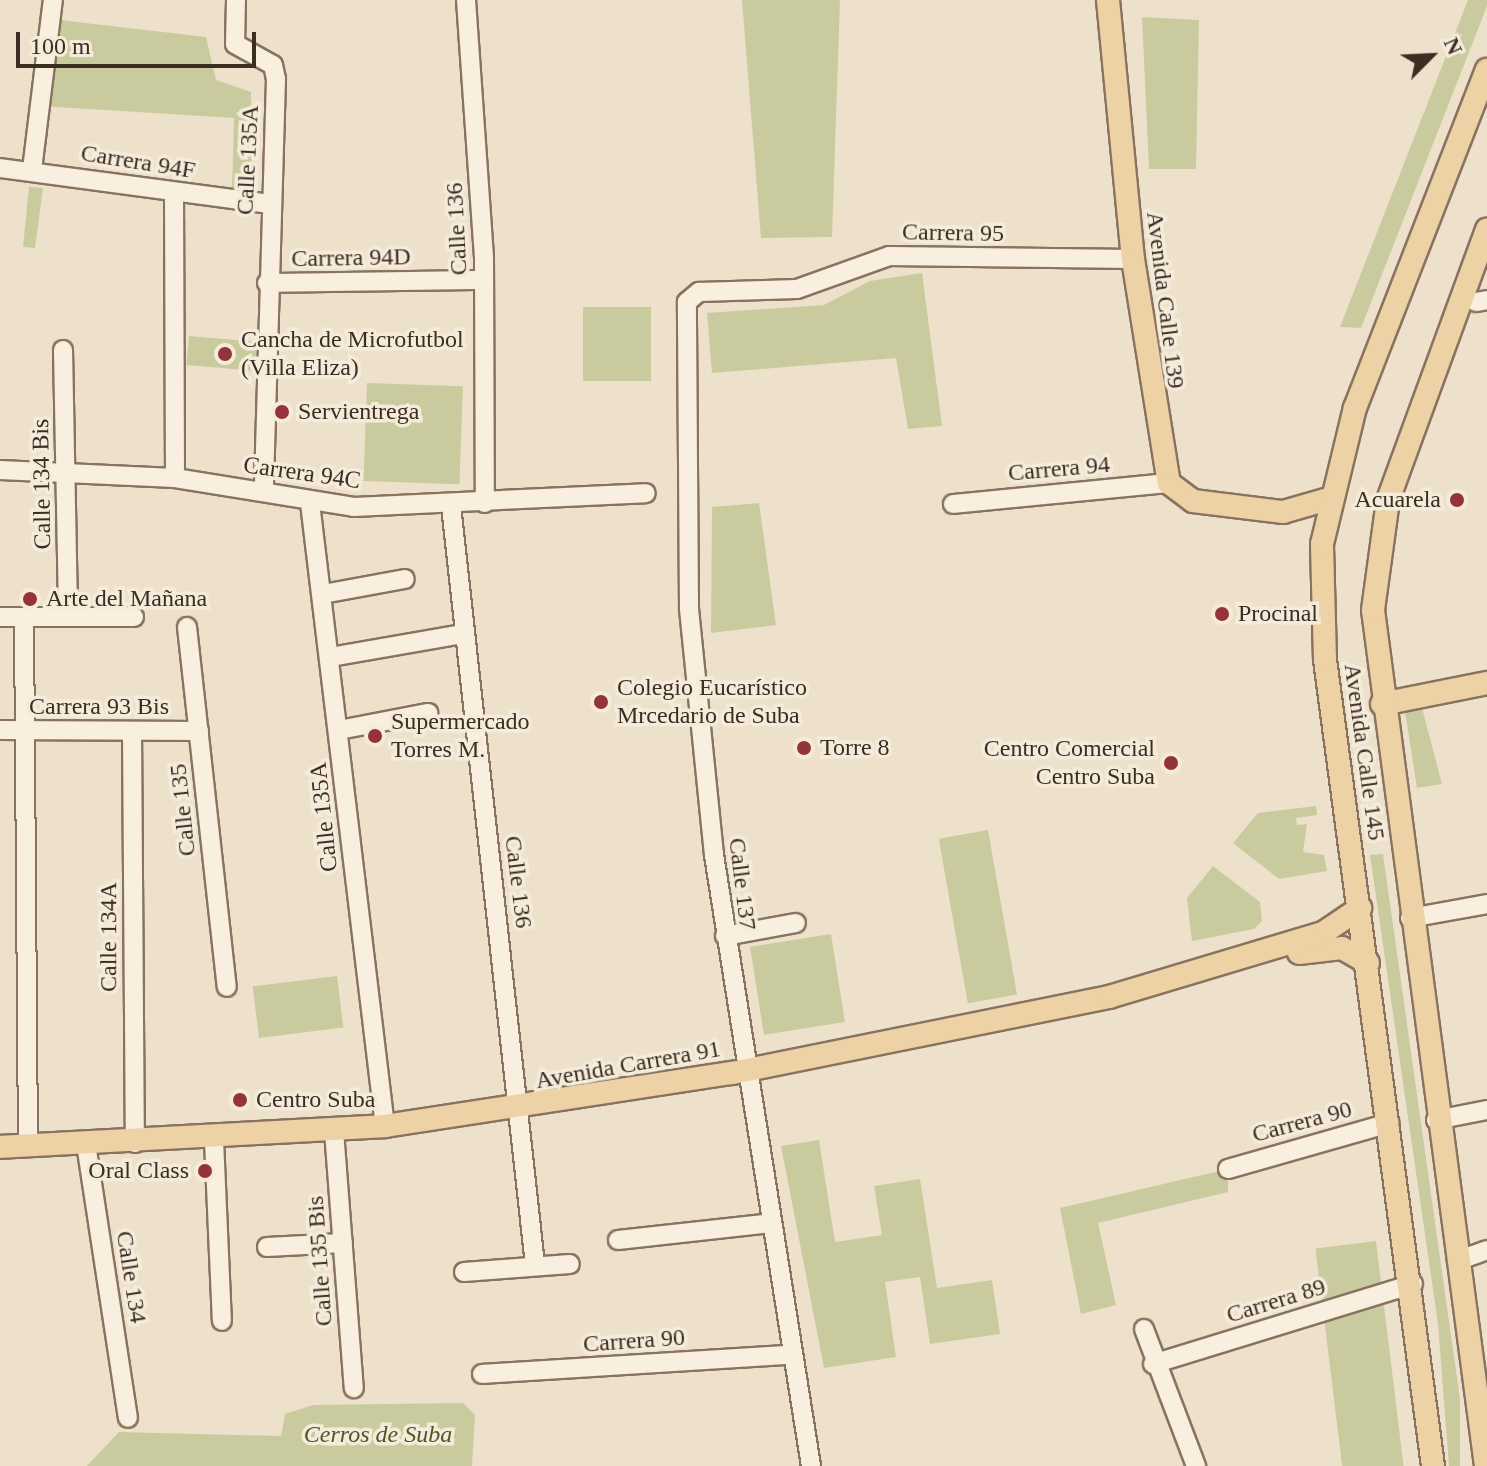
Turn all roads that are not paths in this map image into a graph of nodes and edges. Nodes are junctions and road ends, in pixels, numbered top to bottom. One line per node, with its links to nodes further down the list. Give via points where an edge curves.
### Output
1 (236, 0): 9 (street, Calle 135A, via 235,44 273,65 276,79)
2 (466, 0): 12 (street, Calle 136)
3 (1108, 0): 11 (main road, Avenida Calle 139)
4 (53, 4): 7 (street)
5 (1487, 70): 22 (main road, Avenida Calle 145, via 1355,408)
6 (0, 168): 7 (street, Carrera 94F)
7 (32, 170): 8 (street, Carrera 94F)
8 (174, 192): 9 (street, Carrera 94F); 18 (street)
9 (269, 204): 13 (street, Calle 135A)
10 (1487, 230): 39 (main road, Avenida Calle 145, via 1382,521 1373,610)
11 (1133, 259): 14 (street, Carrera 95, via 889,256 797,289 699,292); 19 (main road, Avenida Calle 139)
12 (484, 280): 13 (street, Carrera 94D); 24 (street, Calle 136)
13 (267, 283): 20 (street, Calle 135A)
14 (687, 302): 50 (street, Calle 137, via 689,607)
15 (63, 350): 17 (street, Calle 134 Bis)
16 (0, 470): 17 (street, Carrera 94C)
17 (66, 471): 18 (street, Carrera 94C); 33 (street, Calle 134 Bis)
18 (175, 478): 20 (street, Carrera 94C)
19 (1169, 483): 25 (street, Carrera 94); 27 (main road, via 1193,501)
20 (264, 492): 23 (street, Carrera 94C)
21 (646, 493): 24 (street, Carrera 94C)
22 (1328, 499): 27 (main road); 28 (main road, Avenida Calle 145)
23 (310, 503): 26 (street, Carrera 94C); 30 (street, Calle 135A)
24 (485, 503): 26 (street, Carrera 94C)
25 (953, 504)
26 (451, 506): 36 (street, Calle 136)
27 (1283, 512): 28 (main road)
28 (1322, 544): 47 (main road, Avenida Calle 145, via 1325,660)
29 (405, 579): 30 (street)
30 (323, 594): 37 (street, Calle 135A)
31 (0, 617): 32 (street)
32 (24, 617): 33 (street); 42 (street)
33 (68, 617): 34 (street)
34 (134, 617)
35 (187, 627): 45 (street, Calle 135)
36 (463, 634): 37 (street); 55 (street, Calle 136)
37 (330, 657): 43 (street, Calle 135A)
38 (1487, 683): 39 (main road)
39 (1382, 704): 48 (main road, Avenida Calle 145)
40 (428, 713): 43 (street)
41 (0, 730): 42 (street, Carrera 93 Bis)
42 (22, 730): 44 (street, Carrera 93 Bis); 64 (street)
43 (339, 730): 59 (street, Calle 135A)
44 (132, 731): 45 (street, Carrera 93 Bis); 62 (street, Calle 134A)
45 (199, 731): 53 (street, Calle 135)
46 (1487, 904): 48 (street)
47 (1360, 908): 51 (main road, Avenida Carrera 91, via 1334,929); 52 (main road, Avenida Calle 145)
48 (1410, 918): 57 (main road, Avenida Calle 145)
49 (796, 923): 50 (street)
50 (725, 936): 54 (street, Calle 137)
51 (1254, 957): 52 (main road, Avenida Carrera 91, via 1336,947); 54 (main road, Avenida Carrera 91, via 1063,1008)
52 (1368, 963): 58 (main road, Avenida Calle 145)
53 (227, 987)
54 (746, 1071): 55 (main road, Avenida Carrera 91); 67 (street, Calle 137)
55 (523, 1110): 59 (main road, Avenida Carrera 91); 74 (street, Calle 136)
56 (1487, 1110): 57 (street)
57 (1436, 1120): 72 (main road, Avenida Calle 145)
58 (1390, 1123): 66 (street, Carrera 90); 76 (main road, Avenida Calle 145)
59 (385, 1126): 60 (main road, Avenida Carrera 91)
60 (334, 1131): 61 (main road, Avenida Carrera 91); 69 (street, Calle 135 Bis)
61 (214, 1140): 62 (main road, Avenida Carrera 91); 77 (street)
62 (135, 1143): 63 (main road, Avenida Carrera 91)
63 (86, 1144): 64 (main road, Avenida Carrera 91); 84 (street, Calle 134)
64 (28, 1145): 65 (main road, Avenida Carrera 91)
65 (0, 1147)
66 (1228, 1169)
67 (771, 1223): 68 (street); 79 (street, Calle 137)
68 (618, 1240)
69 (343, 1243): 70 (street); 82 (street, Calle 135 Bis)
70 (267, 1247)
71 (1487, 1250): 72 (street)
72 (1457, 1261): 83 (main road, Avenida Calle 145)
73 (570, 1264): 74 (street)
74 (535, 1265): 75 (street)
75 (464, 1272)
76 (1413, 1284): 80 (street, Carrera 89); 87 (main road, Avenida Calle 145)
77 (222, 1321)
78 (1144, 1329): 80 (street)
79 (788, 1355): 81 (street, Carrera 90); 85 (street, Calle 137)
80 (1153, 1364): 86 (street)
81 (482, 1374)
82 (354, 1388)
83 (1473, 1390): 88 (main road, Avenida Calle 145); 89 (main road, Avenida Calle 145)
84 (128, 1418)
85 (811, 1466)
86 (1196, 1466)
87 (1433, 1466)
88 (1476, 1466)
89 (1486, 1466)

